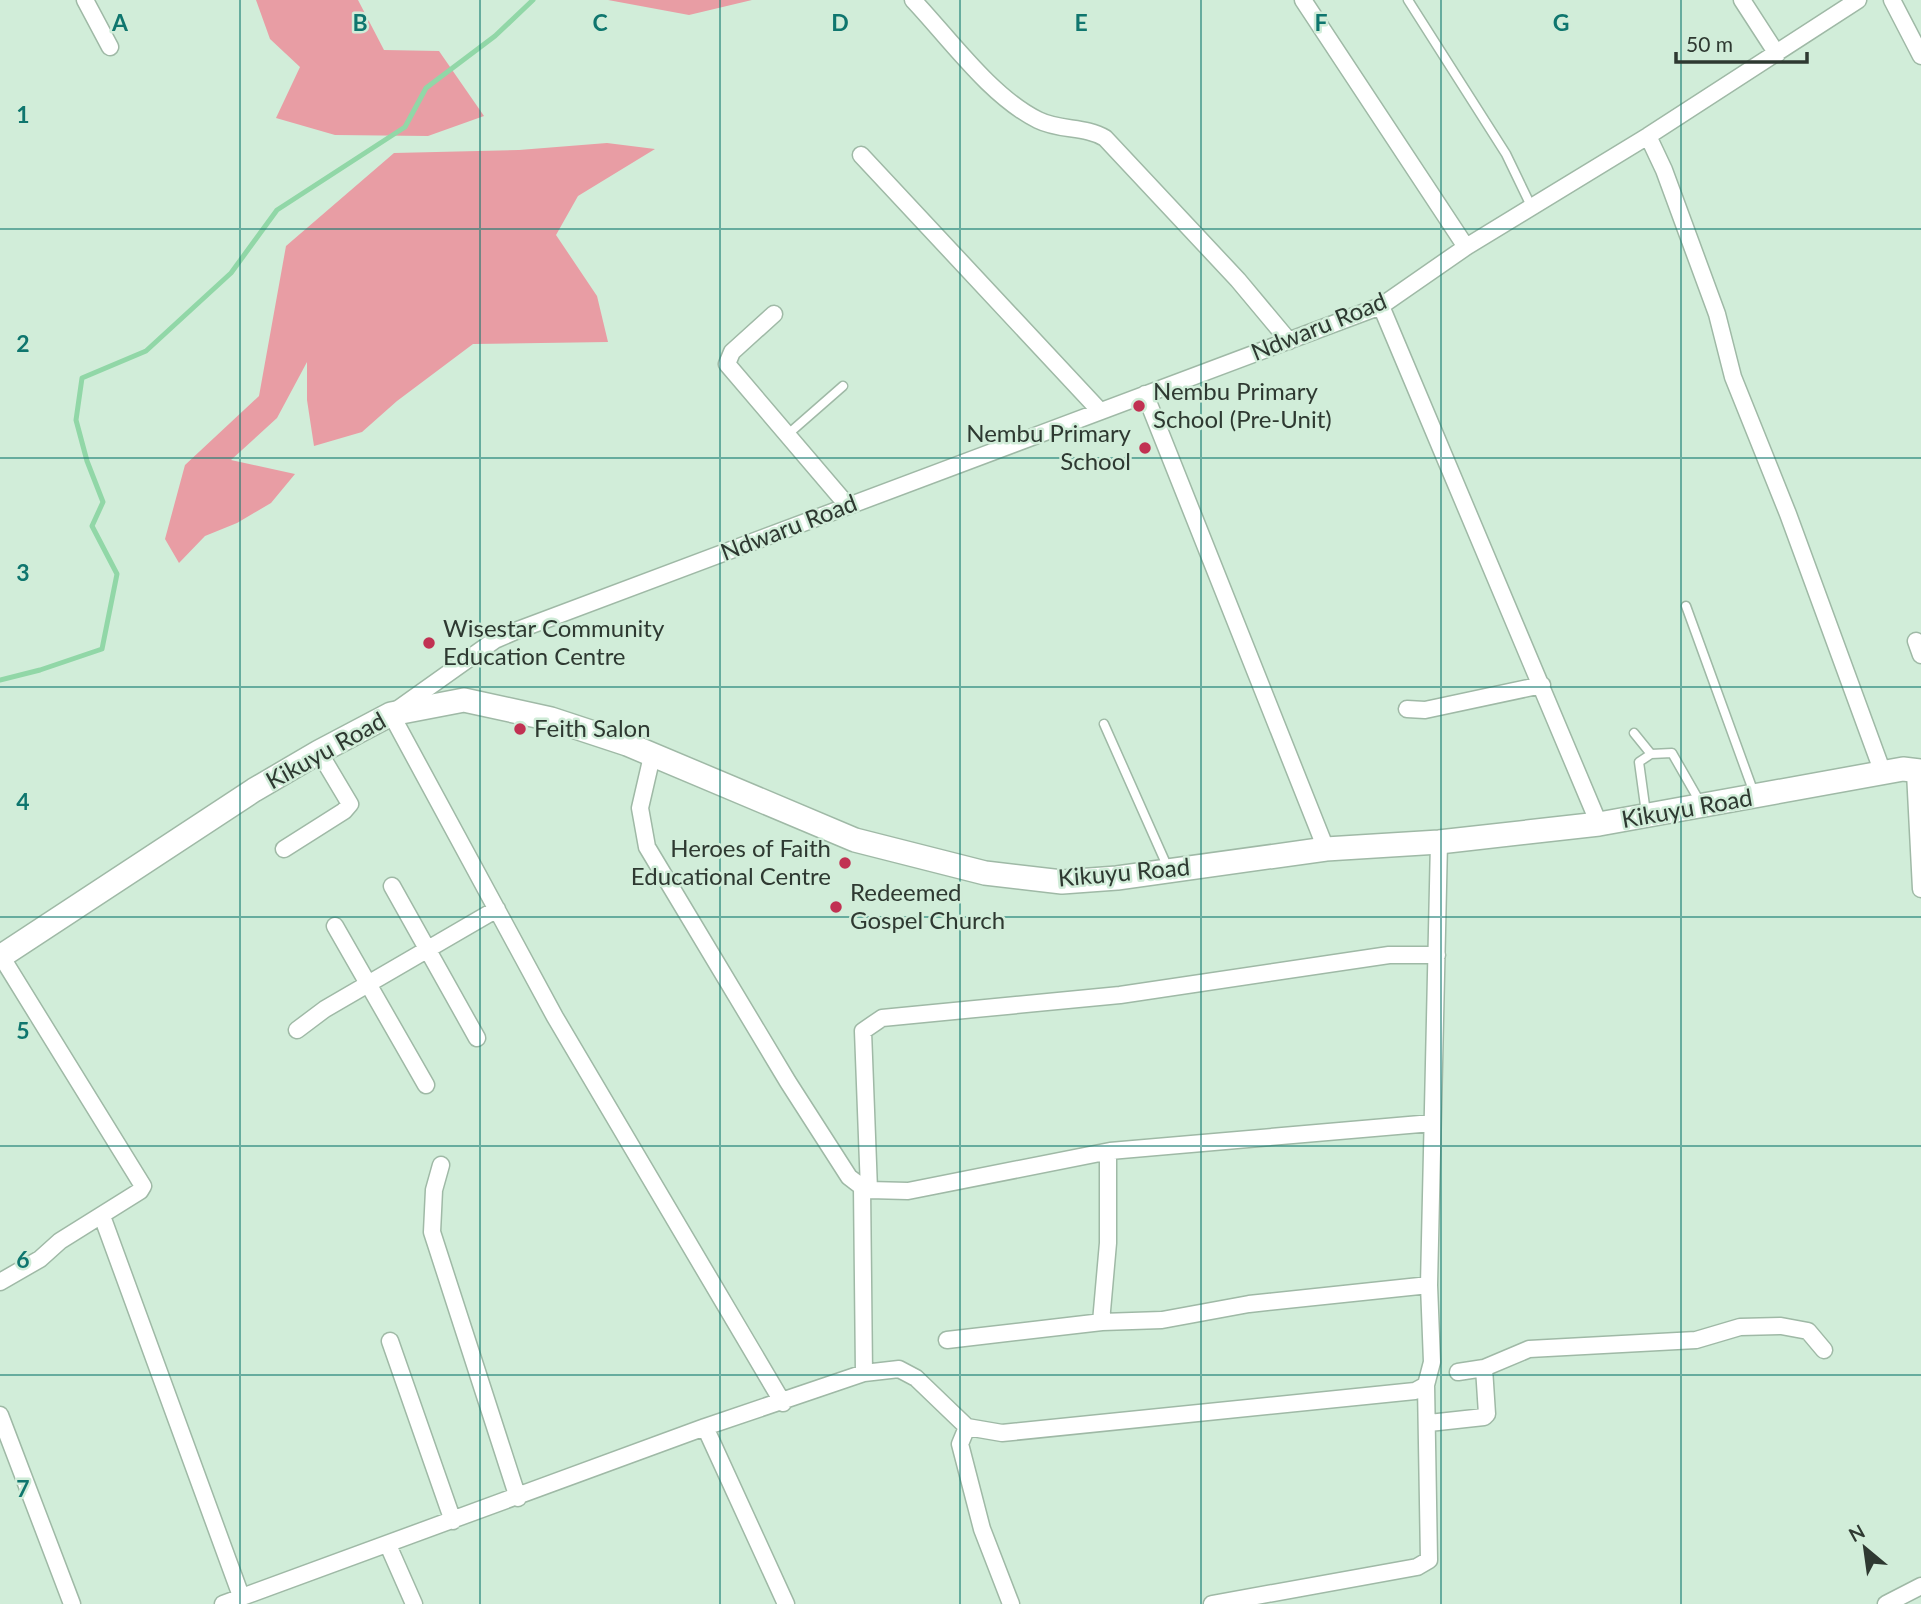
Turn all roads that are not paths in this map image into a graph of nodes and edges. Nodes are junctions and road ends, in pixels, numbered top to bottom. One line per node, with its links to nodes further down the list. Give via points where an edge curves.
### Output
1 (85, 0): 9 (street)
2 (913, 0): 18 (street, via 1020,109 1051,125 1105,138)
3 (1303, 0): 15 (street)
4 (1408, 0): 14 (lane, via 1506,154)
5 (1742, 0): 10 (street)
6 (1858, 0): 8 (street, Ndwaru Road)
7 (1892, 0): 11 (street)
8 (1833, 6): 10 (street, Ndwaru Road)
9 (110, 47)
10 (1777, 54): 12 (street, Ndwaru Road)
11 (1921, 56)
12 (1648, 136): 14 (street, Ndwaru Road); 34 (street, via 1717,314 1733,377)
13 (861, 155): 21 (street)
14 (1531, 208): 15 (street, Ndwaru Road)
15 (1466, 247): 16 (street, Ndwaru Road)
16 (1381, 306): 18 (street, Ndwaru Road); 25 (street)
17 (774, 314): 22 (street, via 732,352 727,364)
18 (1289, 341): 20 (street, Ndwaru Road)
19 (844, 386): 22 (lane)
20 (1145, 394): 21 (street, Ndwaru Road); 41 (street)
21 (1100, 411): 23 (street, Ndwaru Road)
22 (787, 435): 23 (street)
23 (848, 506): 27 (street, Ndwaru Road, via 495,640)
24 (1686, 606): 35 (lane)
25 (1542, 685): 26 (street, via 1424,710); 38 (street)
26 (1407, 709)
27 (391, 714): 30 (main road, Kikuyu Road); 32 (main road, Kikuyu Road, via 464,700 551,719); 45 (street)
28 (1104, 724): 42 (lane)
29 (1634, 733): 31 (lane)
30 (319, 752): 40 (street, via 349,804); 49 (main road, Kikuyu Road)
31 (1651, 754): 36 (lane, via 1672,753); 37 (lane, via 1639,762 1638,771)
32 (652, 756): 42 (main road, Kikuyu Road, via 855,840 955,867 1062,882); 57 (street, via 640,808 647,847 788,1082 849,1177)
33 (1918, 772): 34 (main road, Kikuyu Road); 44 (street)
34 (1883, 773): 35 (main road, Kikuyu Road)
35 (1755, 796): 36 (main road, Kikuyu Road)
36 (1702, 806): 37 (main road, Kikuyu Road)
37 (1646, 816): 38 (main road, Kikuyu Road)
38 (1599, 824): 39 (main road, Kikuyu Road)
39 (1439, 842): 41 (main road, Kikuyu Road); 48 (street)
40 (284, 849)
41 (1326, 849): 42 (main road, Kikuyu Road)
42 (1169, 871)
43 (392, 886): 47 (street)
44 (1921, 890)
45 (496, 909): 47 (street); 69 (street, via 561,1028)
46 (335, 926): 50 (street)
47 (426, 949): 50 (street); 52 (street)
48 (1437, 955): 54 (street); 57 (street, via 1389,955 1120,995 882,1018 863,1031)
49 (1, 957): 58 (street, via 142,1182 141,1191)
50 (369, 983): 51 (street); 53 (street)
51 (298, 1030)
52 (477, 1038)
53 (426, 1086)
54 (1432, 1124): 55 (street); 60 (street)
55 (1108, 1152): 57 (street, via 908,1191); 61 (street, via 1108,1242)
56 (441, 1165): 74 (street, via 434,1190 432,1232)
57 (865, 1189): 67 (street)
58 (103, 1216): 59 (street); 78 (street)
59 (0, 1282)
60 (1429, 1285): 61 (street, via 1248,1304 1162,1320); 68 (street, via 1432,1362)
61 (1101, 1322): 63 (street)
62 (390, 1340): 75 (street)
63 (947, 1340)
64 (1824, 1350): 65 (street, via 1808,1331 1740,1326 1696,1340 1544,1346)
65 (1484, 1368): 66 (street); 71 (street, via 1487,1414)
66 (1458, 1372)
67 (864, 1373): 69 (street); 73 (street, via 899,1368 916,1378)
68 (1426, 1385): 71 (street); 73 (street, via 1415,1391 1002,1433)
69 (783, 1403): 72 (street)
70 (0, 1415): 79 (street)
71 (1429, 1423): 84 (street, via 1429,1560 1417,1567)
72 (705, 1427): 74 (street); 82 (street)
73 (967, 1427): 83 (street, via 960,1444 982,1529)
74 (517, 1498): 75 (street)
75 (453, 1521): 76 (street)
76 (388, 1545): 78 (street); 81 (street)
77 (1921, 1586): 85 (street)
78 (241, 1596): 80 (street)
79 (72, 1604)
80 (223, 1604)
81 (414, 1604)
82 (786, 1604)
83 (1011, 1604)
84 (1212, 1604)
85 (1886, 1604)

